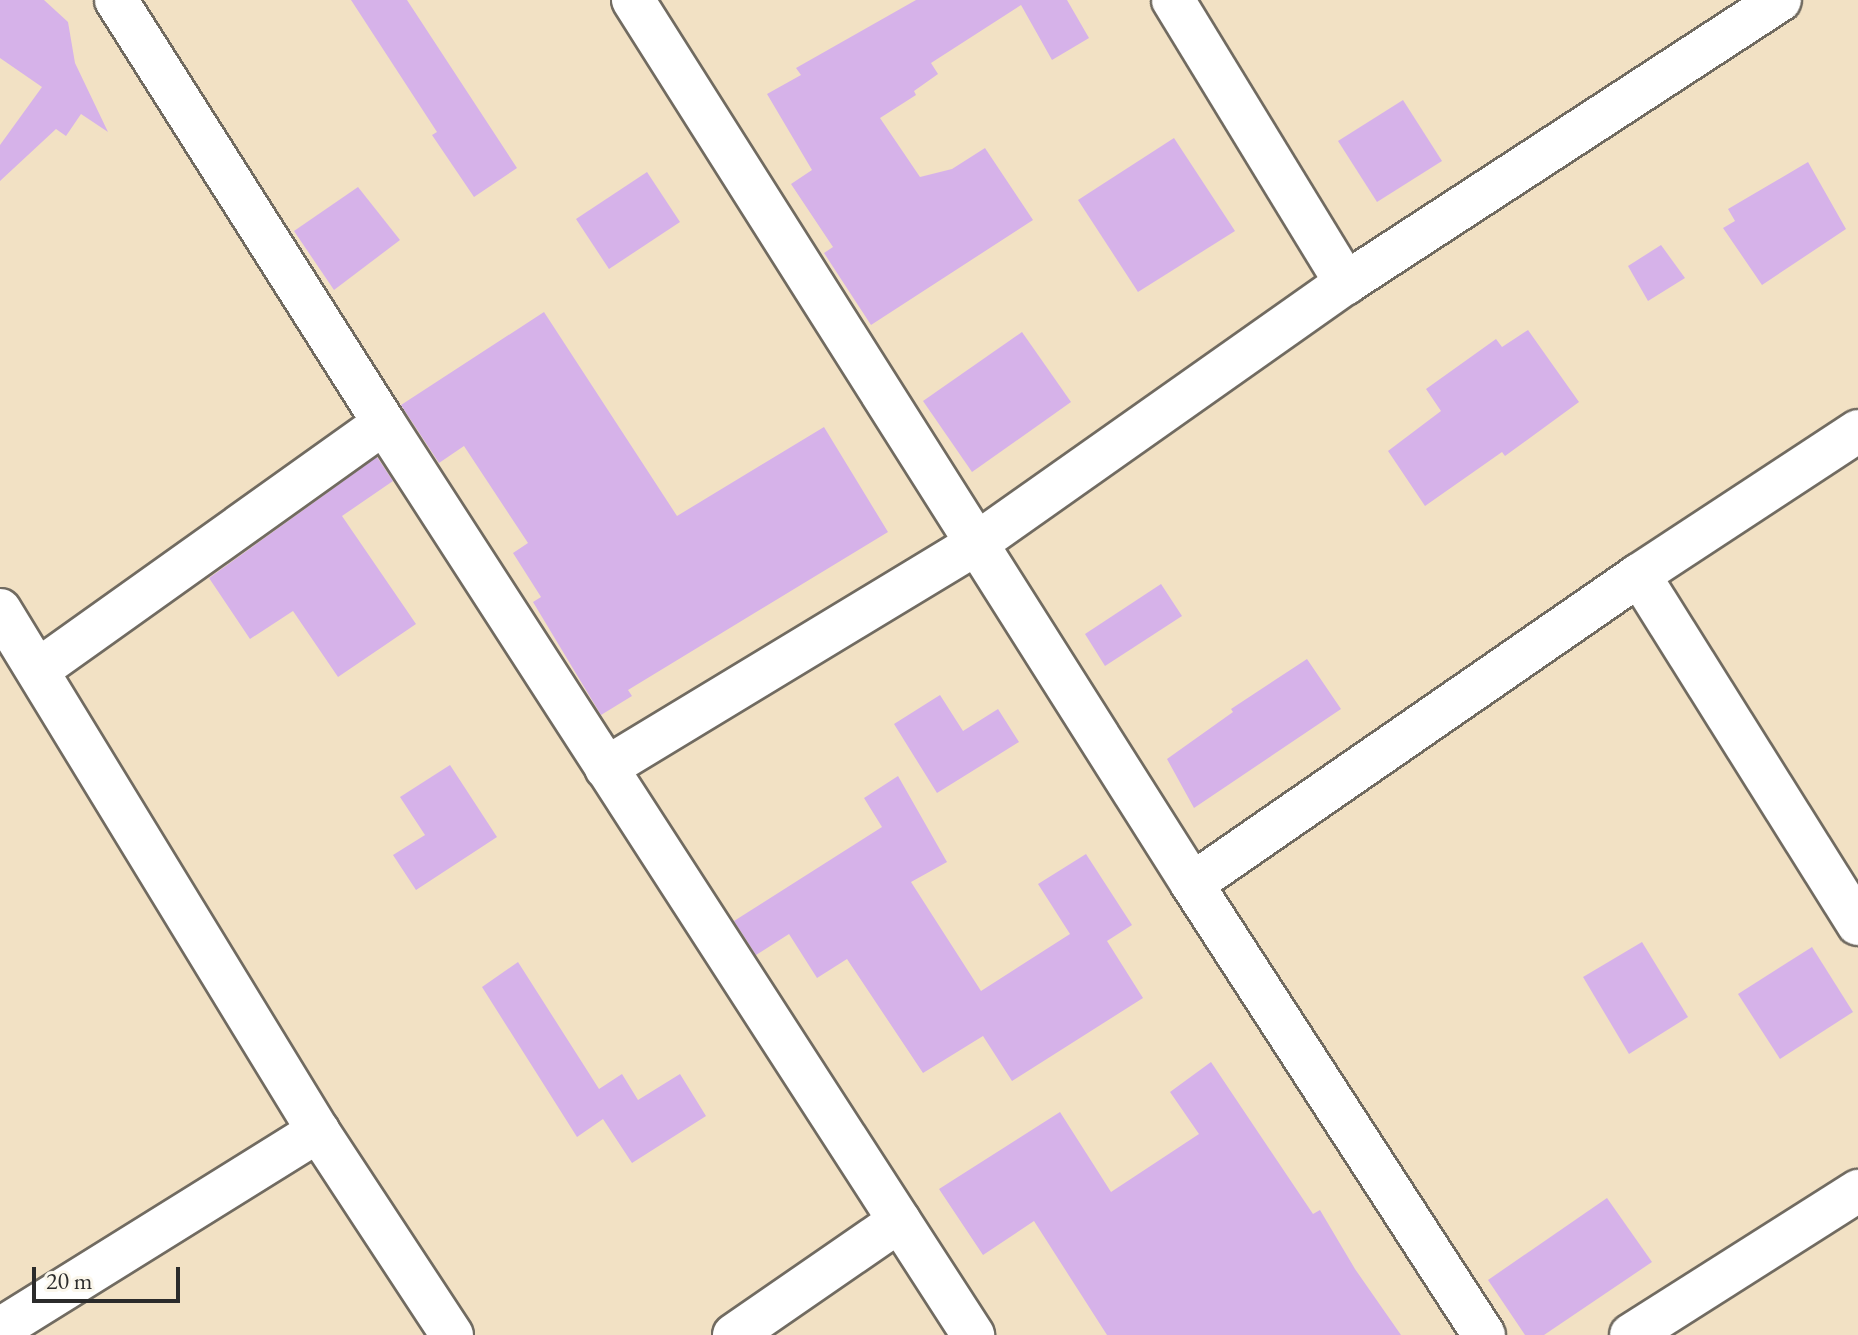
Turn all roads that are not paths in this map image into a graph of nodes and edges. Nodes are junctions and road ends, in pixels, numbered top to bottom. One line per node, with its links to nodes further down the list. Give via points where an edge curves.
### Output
1 (116, 0): 6 (street)
2 (633, 0): 8 (street)
3 (1173, 0): 5 (street)
4 (1780, 0): 5 (street)
5 (1346, 283): 8 (street)
6 (384, 423): 11 (street); 12 (street)
7 (1858, 431): 9 (street)
8 (977, 543): 12 (street); 13 (street)
9 (1639, 575): 13 (street); 14 (street)
10 (0, 610): 11 (street)
11 (38, 670): 15 (street)
12 (606, 768): 17 (street)
13 (1192, 884): 22 (street)
14 (1858, 924)
15 (318, 1131): 18 (street); 19 (street)
16 (1858, 1191): 23 (street)
17 (899, 1221): 20 (street); 21 (street)
18 (0, 1329)
19 (452, 1335)
20 (734, 1335)
21 (973, 1335)
22 (1484, 1335)
23 (1631, 1335)

